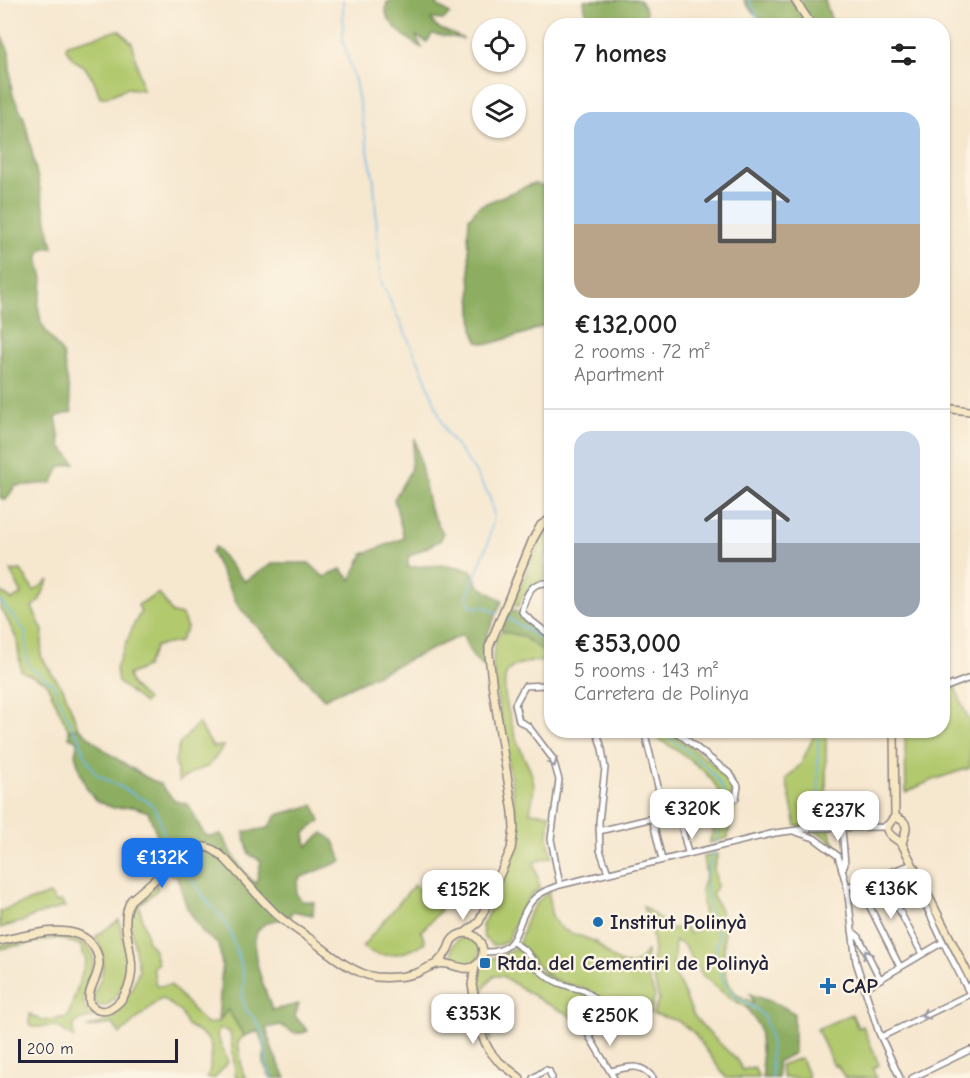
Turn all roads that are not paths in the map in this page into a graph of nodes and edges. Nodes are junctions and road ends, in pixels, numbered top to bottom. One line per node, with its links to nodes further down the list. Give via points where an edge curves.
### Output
1 (795, 0): 2 (main road)
2 (808, 18)
3 (950, 409): 4 (main road)
4 (970, 411)
5 (544, 523): 32 (main road, via 533,539 489,647 514,829 511,849)
6 (544, 583): 7 (street, via 537,584 529,593 522,612)
7 (544, 631)
8 (970, 678): 10 (street)
9 (544, 685): 30 (street, one-way to 30, via 525,686 515,704 519,721 528,726 554,759 559,780 551,839)
10 (950, 686)
11 (599, 738): 21 (street, via 605,768)
12 (646, 738): 16 (street)
13 (684, 738): 15 (street, via 730,774 738,786 736,798)
14 (894, 738): 18 (main road)
15 (678, 812): 16 (street); 23 (street)
16 (665, 815): 17 (street)
17 (652, 818): 21 (street); 24 (street)
18 (891, 823): 19 (street); 22 (main road, via 889,834); 22 (main road, via 903,821 907,829)
19 (842, 828): 20 (street); 26 (street)
20 (792, 830): 23 (street); 26 (street, via 814,838 838,856)
21 (599, 831): 27 (street, via 600,850)
22 (900, 840): 25 (main road)
23 (688, 853): 24 (street)
24 (662, 860): 27 (street)
25 (910, 865): 28 (street); 38 (street); 46 (main road)
26 (842, 871): 31 (street)
27 (608, 873): 30 (street)
28 (881, 875): 29 (street); 41 (street)
29 (858, 883): 31 (street); 45 (street)
30 (560, 885): 37 (street, via 531,902)
31 (847, 887): 33 (street)
32 (478, 922): 34 (main road); 35 (main road)
33 (852, 931): 47 (street, one-way to 33, via 859,937); 49 (street)
34 (463, 934): 35 (main road, via 472,934); 39 (main road, via 454,938)
35 (479, 940): 40 (main road)
36 (0, 941): 42 (main road, via 56,931 81,936 94,947 99,963 89,993 90,1004 97,1010 109,1010 129,986 132,959 125,920 131,900 186,853 208,847 219,853 280,918 357,971 395,977)
37 (513, 942): 40 (street, via 505,949); 53 (street, via 549,978 585,990 594,998 597,1014 589,1036)
38 (943, 942): 41 (street); 50 (street)
39 (448, 949): 42 (main road); 43 (main road, via 449,957)
40 (483, 952): 44 (main road)
41 (922, 954): 45 (street)
42 (436, 964): 43 (main road)
43 (458, 966): 44 (main road); 48 (main road)
44 (475, 966): 48 (main road)
45 (900, 967): 47 (street)
46 (970, 978)
47 (880, 979): 49 (street)
48 (472, 985): 54 (main road, via 478,1021 489,1050)
49 (865, 988): 51 (street)
50 (970, 994): 51 (street, one-way to 51)
51 (881, 1037): 59 (street)
52 (970, 1050): 60 (street)
53 (611, 1071): 57 (street); 58 (street, via 638,1067)
54 (520, 1078)
55 (533, 1078): 56 (street, via 545,1070)
56 (552, 1078)
57 (614, 1078)
58 (653, 1078)
59 (900, 1078)
60 (912, 1078)

